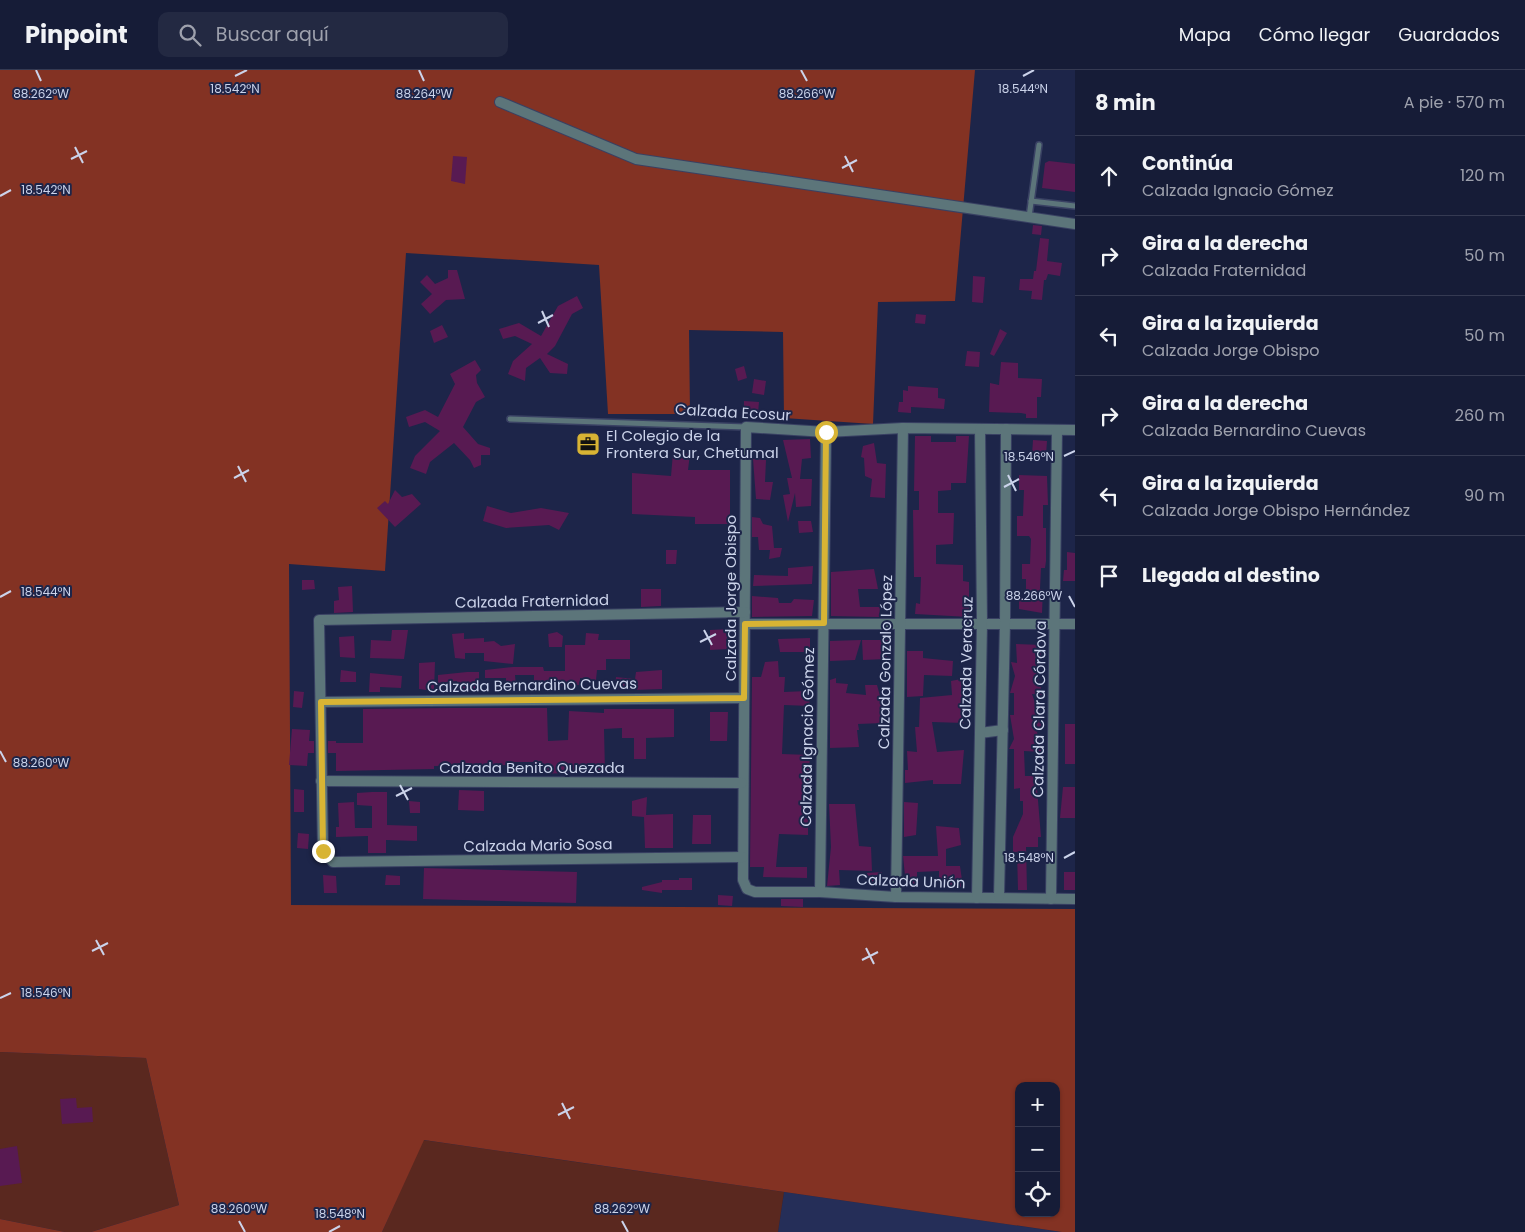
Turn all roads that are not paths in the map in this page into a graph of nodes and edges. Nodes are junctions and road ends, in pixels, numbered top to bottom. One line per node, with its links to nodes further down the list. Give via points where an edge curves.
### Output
1 (500, 102): 5 (street, via 636,159)
2 (1039, 145): 3 (lane)
3 (1031, 201): 4 (lane); 5 (lane)
4 (1075, 206)
5 (1029, 216): 6 (street)
6 (1075, 224)
7 (510, 419): 8 (lane, Calzada Ecosur)
8 (746, 427): 14 (street, Calzada Ecosur); 15 (street, Calzada Jorge Obispo)
9 (903, 428): 10 (street, Calzada Ecosur); 14 (street, Calzada Ecosur); 17 (street, Calzada Gonzalo López)
10 (980, 429): 11 (street, Calzada Ecosur); 18 (street, Calzada Veracruz)
11 (1006, 429): 12 (street, Calzada Ecosur); 19 (street)
12 (1057, 430): 13 (street, Calzada Ecosur); 21 (street, Calzada Clara Córdova)
13 (1075, 430)
14 (826, 432): 16 (street, Calzada Ignacio Gómez)
15 (745, 612): 20 (street, Calzada Jorge Obispo); 24 (street, Calzada Fraternidad, via 319,620)
16 (824, 623): 17 (street); 20 (street); 31 (street, Calzada Ignacio Gómez)
17 (901, 623): 18 (street); 32 (street, Calzada Gonzalo López)
18 (982, 623): 19 (street); 26 (street, Calzada Veracruz)
19 (1005, 623): 21 (street); 25 (street)
20 (745, 624): 23 (street, Calzada Jorge Obispo)
21 (1055, 624): 22 (street); 35 (street, Calzada Clara Córdova)
22 (1075, 624)
23 (744, 698): 24 (street, Calzada Bernardino Cuevas); 28 (street, Calzada Jorge Obispo)
24 (321, 702): 27 (street)
25 (1003, 730): 26 (street); 33 (street)
26 (980, 732): 34 (street, Calzada Veracruz)
27 (321, 781): 28 (street, Calzada Benito Quezada); 29 (street, Calzada Mario Sosa, via 323,851 333,862)
28 (742, 784): 29 (street, Calzada Jorge Obispo)
29 (743, 857): 30 (street, Calzada Jorge Obispo, via 743,880)
30 (747, 889): 31 (street, Calzada Unión, via 755,892)
31 (820, 892): 32 (street, Calzada Unión)
32 (896, 897): 34 (street, Calzada Unión)
33 (999, 897): 34 (street, Calzada Unión); 35 (street, Calzada Unión)
34 (977, 898)
35 (1051, 899): 36 (street, Calzada Unión)
36 (1075, 899)

